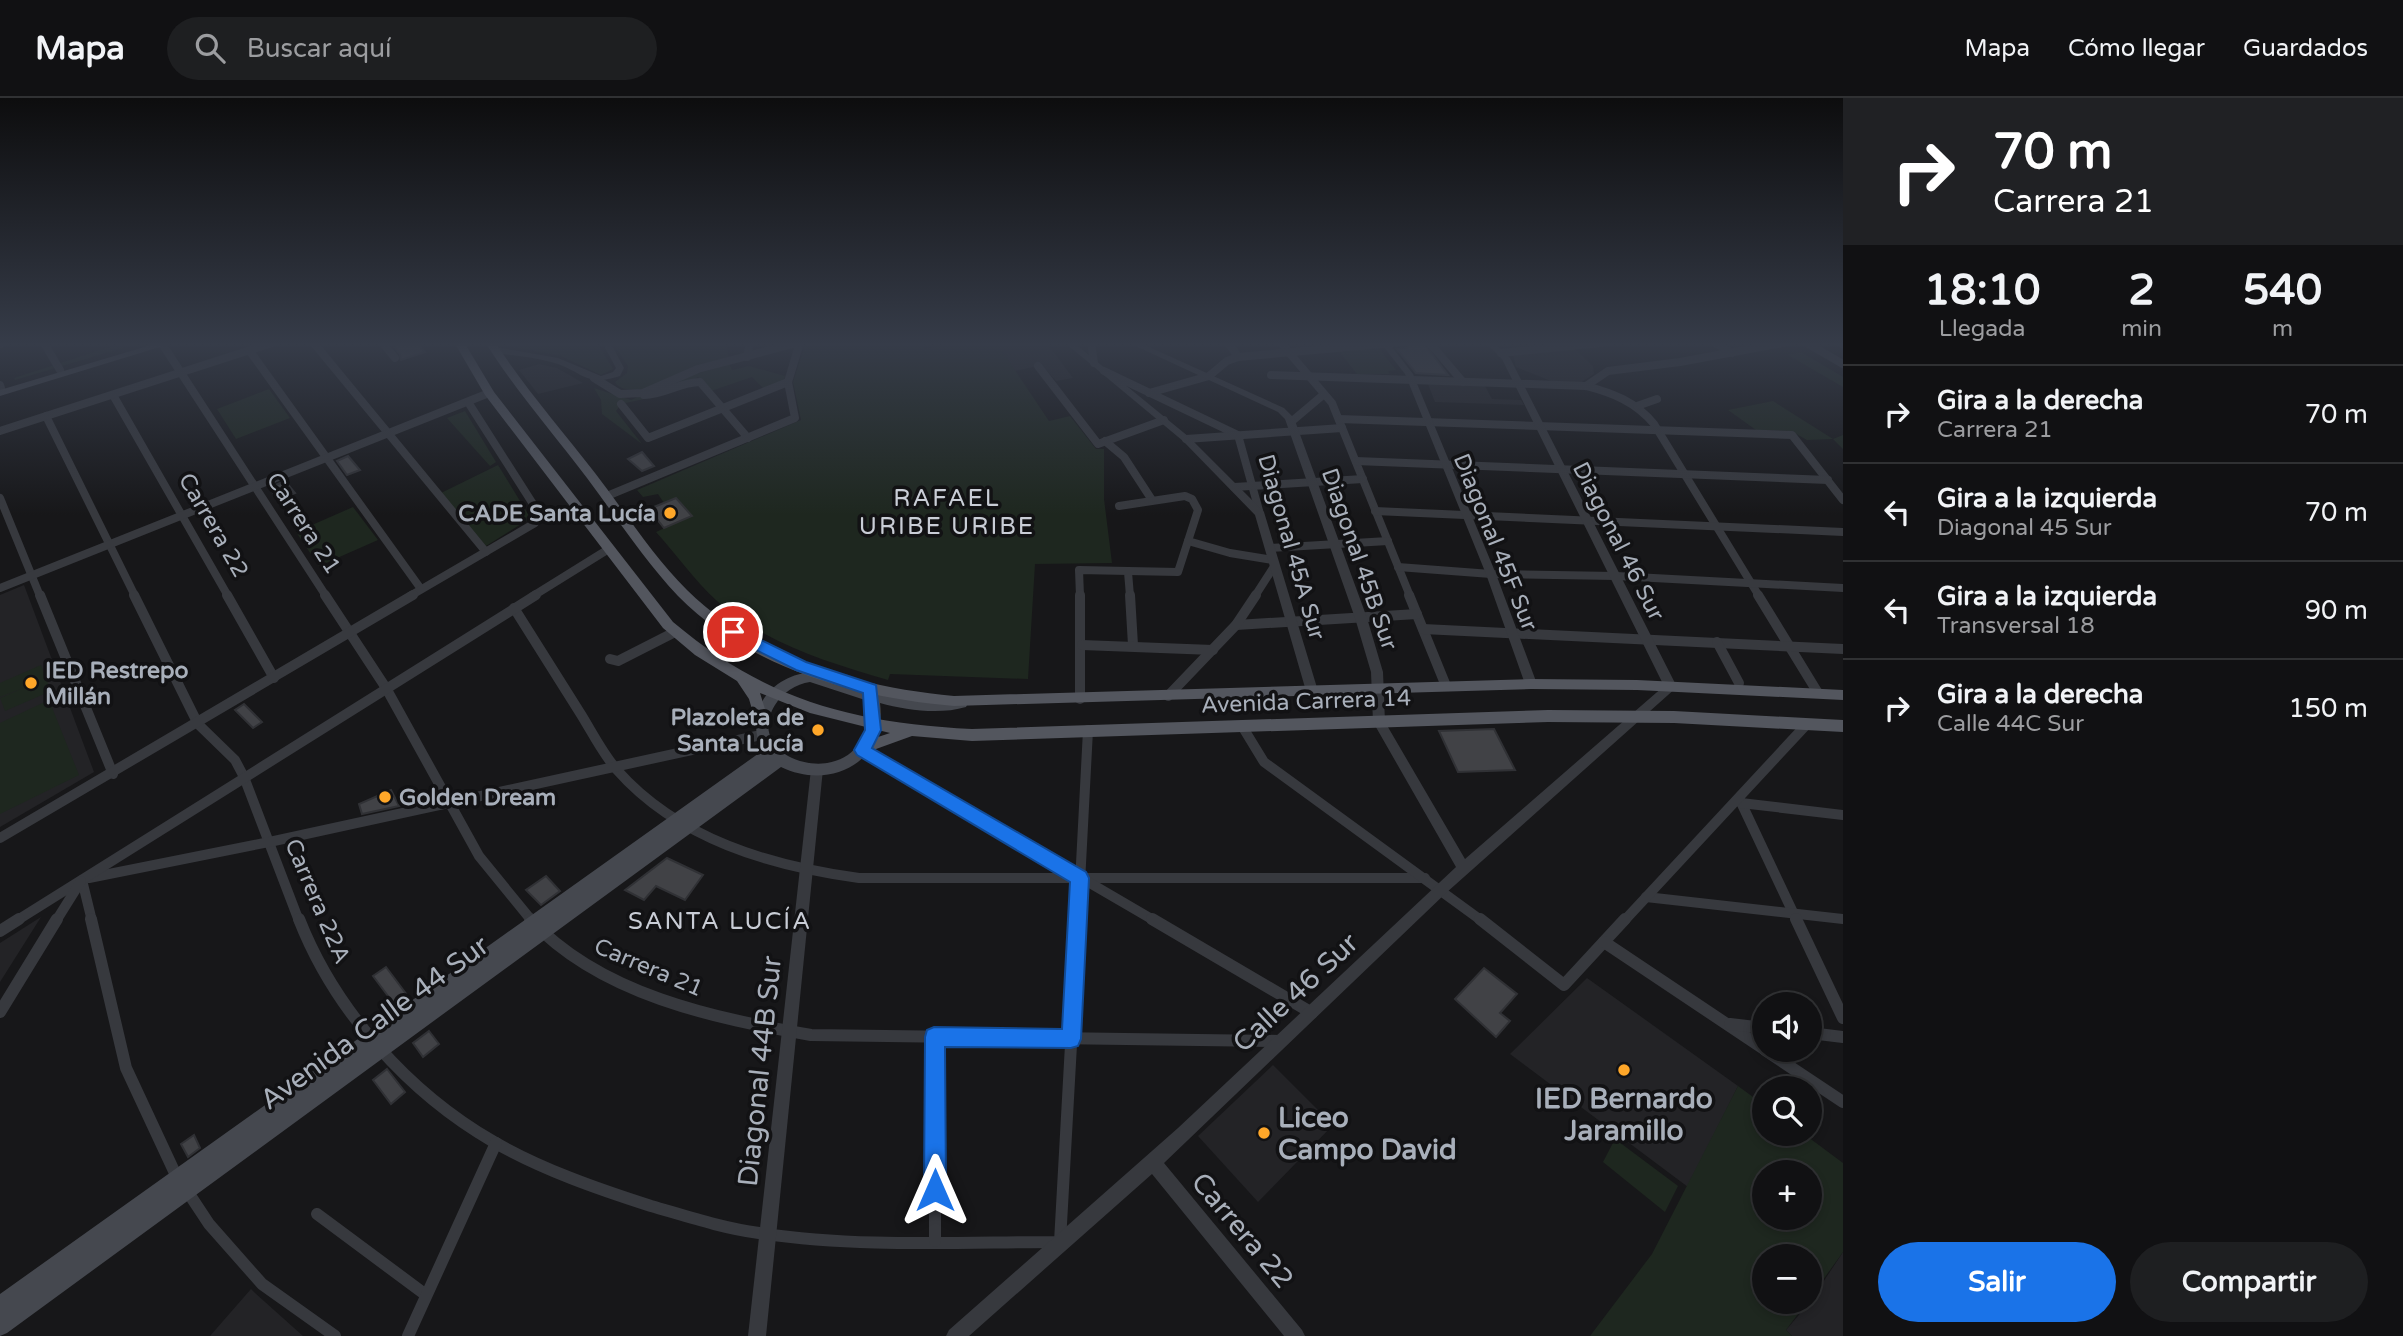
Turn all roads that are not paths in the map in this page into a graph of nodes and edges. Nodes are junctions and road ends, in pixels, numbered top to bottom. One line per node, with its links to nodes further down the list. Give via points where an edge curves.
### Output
1 (98, 400): 26 (street)
2 (116, 400): 57 (street, Carrera 22)
3 (199, 400): 47 (street, Carrera 21)
4 (284, 400): 39 (street)
5 (361, 400): 34 (street)
6 (472, 400): 22 (street)
7 (494, 400): 66 (main road, Avenida Carrera 14)
8 (534, 400): 50 (main road, Avenida Carrera 14)
9 (716, 400): 25 (street)
10 (746, 400): 25 (street)
11 (791, 400): 36 (street, via 795,418)
12 (1066, 400): 38 (street)
13 (1139, 400): 27 (street)
14 (1163, 400): 35 (street, Diagonal 45A Sur)
15 (1259, 400): 31 (street, via 1281,410)
16 (1318, 400): 31 (street)
17 (1328, 400): 29 (street)
18 (1419, 400): 28 (street, Diagonal 45F Sur)
19 (1527, 400): 30 (street, Diagonal 46 Sur)
20 (1625, 400): 24 (street)
21 (1655, 400): 24 (street)
22 (467, 402): 34 (street); 67 (street, via 533,503 537,517 532,525)
23 (621, 404): 25 (street, via 648,438)
24 (1637, 406): 33 (street)
25 (724, 409): 36 (street)
26 (46, 416): 32 (street); 64 (street, Carrera 22A)
27 (1164, 420): 37 (street); 38 (street)
28 (1427, 421): 29 (street); 30 (street); 41 (street, Diagonal 45F Sur)
29 (1340, 423): 31 (street); 40 (street)
30 (1540, 426): 33 (street); 42 (street, Diagonal 46 Sur)
31 (1292, 427): 35 (street); 46 (street, Diagonal 45B Sur)
32 (0, 431)
33 (1657, 431): 43 (street); 45 (street, via 1792,435)
34 (388, 433): 39 (street); 67 (street)
35 (1238, 435): 37 (street); 48 (street, Diagonal 45A Sur)
36 (748, 438): 50 (street)
37 (1186, 439): 49 (street)
38 (1102, 443): 52 (street, via 1125,457)
39 (326, 458): 47 (street); 76 (street)
40 (1356, 461): 41 (street); 44 (street)
41 (1445, 466): 42 (street); 58 (street, Diagonal 45F Sur)
42 (1563, 471): 43 (street); 59 (street, Diagonal 46 Sur)
43 (1685, 476): 45 (street); 60 (street)
44 (1363, 479): 46 (street); 55 (street)
45 (1828, 480): 53 (street)
46 (1311, 482): 48 (street); 65 (street, Diagonal 45B Sur)
47 (255, 486): 57 (street); 84 (street, Carrera 21)
48 (1252, 486): 49 (street); 56 (street, Diagonal 45A Sur)
49 (1234, 487): 56 (street)
50 (607, 496): 104 (main road, Avenida Carrera 14, via 672,580 714,620 801,666)
51 (0, 498): 72 (street)
52 (1152, 500): 54 (street); 62 (street, via 1192,499 1198,510)
53 (1843, 500)
54 (1119, 506)
55 (1376, 511): 58 (street); 63 (street)
56 (1260, 514): 68 (street, Diagonal 45A Sur)
57 (182, 515): 64 (street); 96 (street, Carrera 22)
58 (1466, 517): 59 (street); 71 (street, Diagonal 45F Sur)
59 (1589, 522): 60 (street); 73 (street, Diagonal 46 Sur)
60 (1717, 527): 61 (street); 74 (street)
61 (1843, 532)
62 (1188, 541): 68 (street, via 1230,553); 70 (street, via 1178,572)
63 (1388, 541): 65 (street); 69 (street)
64 (110, 544): 72 (street); 113 (street, Carrera 22A)
65 (1333, 544): 68 (street); 80 (street, Diagonal 45B Sur)
66 (607, 550): 78 (street); 85 (main road, Avenida Carrera 14)
67 (486, 552): 76 (street)
68 (1273, 557): 81 (street, Diagonal 45A Sur); 82 (street)
69 (1398, 567): 71 (street); 79 (street)
70 (1128, 572): 89 (street, via 1079,570); 90 (street)
71 (1491, 574): 73 (street); 86 (street, Diagonal 45F Sur)
72 (32, 575): 75 (street); 127 (street)
73 (1616, 576): 74 (street); 87 (street, Diagonal 46 Sur)
74 (1752, 583): 77 (street); 91 (street)
75 (0, 588)
76 (421, 589): 84 (street)
77 (1843, 589)
78 (514, 608): 101 (street); 125 (street)
79 (1417, 614): 80 (street); 83 (street)
80 (1361, 618): 81 (street); 102 (street, Diagonal 45B Sur)
81 (1292, 622): 82 (street); 103 (street, Diagonal 45A Sur)
82 (1236, 625): 93 (street)
83 (1423, 629): 86 (street); 99 (street)
84 (349, 632): 96 (street); 101 (street, Carrera 21)
85 (675, 632): 94 (street, via 618,661); 95 (main road, Avenida Carrera 14)
86 (1513, 633): 87 (street); 98 (street, Diagonal 45F Sur)
87 (1647, 639): 88 (street); 100 (street, Diagonal 46 Sur)
88 (1717, 642): 91 (street); 97 (street)
89 (1082, 645): 90 (street); 109 (street)
90 (1133, 645): 93 (street)
91 (1790, 646): 92 (street); 105 (street)
92 (1843, 649)
93 (1213, 650): 108 (street)
94 (610, 659)
95 (739, 676): 106 (main road, Avenida Carrera 14); 111 (main road, via 755,697)
96 (274, 678): 113 (street)
97 (1739, 682)
98 (1531, 684): 99 (main road, Avenida Carrera 14); 100 (main road, Avenida Carrera 14)
99 (1446, 687): 102 (main road, Avenida Carrera 14)
100 (1671, 687): 105 (main road, Avenida Carrera 14); 110 (street, Calle 46 Sur)
101 (386, 688): 128 (street); 130 (street, Carrera 21)
102 (1379, 689): 103 (main road, Avenida Carrera 14); 112 (street, Diagonal 45B Sur)
103 (1312, 691): 108 (main road, Avenida Carrera 14)
104 (871, 693): 106 (main road, Avenida Carrera 14, via 809,677); 109 (main road, Avenida Carrera 14, via 925,700); 115 (main road)
105 (1818, 693): 107 (main road, Avenida Carrera 14)
106 (775, 694): 111 (main road); 115 (main road, Avenida Carrera 14)
107 (1843, 695)
108 (1168, 696): 109 (main road, Avenida Carrera 14)
109 (1080, 699)
110 (1637, 716): 112 (main road, Avenida Carrera 14); 114 (main road, Avenida Carrera 14); 135 (street, Calle 46 Sur)
111 (761, 719): 122 (main road)
112 (1379, 722): 117 (main road, Avenida Carrera 14); 135 (street)
113 (198, 724): 127 (street); 128 (street, Carrera 22A, via 231,756)
114 (1807, 724): 116 (main road, Avenida Carrera 14); 129 (street)
115 (873, 725): 120 (main road, Avenida Carrera 14); 123 (main road)
116 (1828, 725): 118 (main road, Avenida Carrera 14); 121 (main road)
117 (1242, 726): 119 (main road, Avenida Carrera 14); 139 (street, via 1265,762)
118 (1843, 726)
119 (1088, 730): 120 (main road, Avenida Carrera 14); 137 (street)
120 (918, 732): 123 (main road)
121 (1843, 732)
122 (761, 736): 124 (main road); 125 (street)
123 (864, 749): 126 (main road, via 847,762); 137 (street)
124 (775, 757): 126 (main road, via 791,766); 132 (main road, Avenida Calle 44 Sur)
125 (615, 768): 130 (street); 132 (street, via 646,799)
126 (817, 769): 136 (street, Diagonal 44B Sur)
127 (113, 774): 133 (street)
128 (244, 777): 134 (street, Carrera 22A); 138 (street)
129 (1740, 801): 131 (street); 140 (street); 141 (street)
130 (448, 803): 134 (street); 143 (street, Carrera 21, via 487,868)
131 (1843, 815)
132 (682, 824): 136 (street, via 749,854); 143 (main road, Avenida Calle 44 Sur)
133 (0, 838)
134 (271, 842): 138 (street); 158 (street, Carrera 22A, via 316,958 344,1003)
135 (1464, 869): 139 (street, Calle 46 Sur)
136 (807, 872): 137 (street, via 859,877); 151 (street, Diagonal 44B Sur)
137 (1080, 878): 139 (street); 147 (street); 155 (street)
138 (82, 880): 144 (street); 146 (street); 163 (street, via 125,1068)
139 (1434, 884): 145 (street, via 1564,985); 147 (street, Calle 46 Sur)
140 (1646, 897): 141 (street); 145 (street)
141 (1794, 914): 142 (street); 148 (street)
142 (1843, 919)
143 (539, 928): 151 (street, Carrera 21, via 575,957 647,994 735,1022); 158 (main road, Avenida Calle 44 Sur)
144 (0, 931)
145 (1604, 942): 149 (street)
146 (0, 1012)
147 (1312, 1013): 156 (street, Calle 46 Sur)
148 (1843, 1018)
149 (1726, 1024): 150 (street); 157 (street)
150 (1752, 1027)
151 (790, 1033): 153 (street, Carrera 21); 165 (street, Diagonal 44B Sur)
152 (1822, 1034): 154 (street)
153 (934, 1037): 155 (street, Carrera 21); 166 (street)
154 (1843, 1037)
155 (1071, 1039): 156 (street, Carrera 21); 167 (street)
156 (1282, 1041): 162 (street, Calle 46 Sur)
157 (1752, 1041)
158 (379, 1044): 161 (street, Carrera 22A, via 415,1082); 163 (main road, Avenida Calle 44 Sur)
159 (1783, 1062): 160 (street)
160 (1843, 1102)
161 (496, 1143): 165 (street, Carrera 22A, via 565,1175 643,1203); 168 (street)
162 (1152, 1161): 167 (street, Calle 46 Sur); 171 (street, Carrera 22)
163 (182, 1185): 169 (main road, Avenida Calle 44 Sur); 170 (main road, Avenida Calle 44 Sur); 172 (street, via 223,1242 262,1283)
164 (317, 1214): 168 (street)
165 (768, 1235): 166 (street, Carrera 22A); 174 (street, Diagonal 44B Sur)
166 (935, 1241): 167 (street, Carrera 22A)
167 (1060, 1242): 175 (street, Calle 46 Sur)
168 (426, 1295): 173 (street)
169 (0, 1306)
170 (0, 1326)
171 (1295, 1334)
172 (335, 1336)
173 (408, 1336)
174 (757, 1336)
175 (956, 1336)

